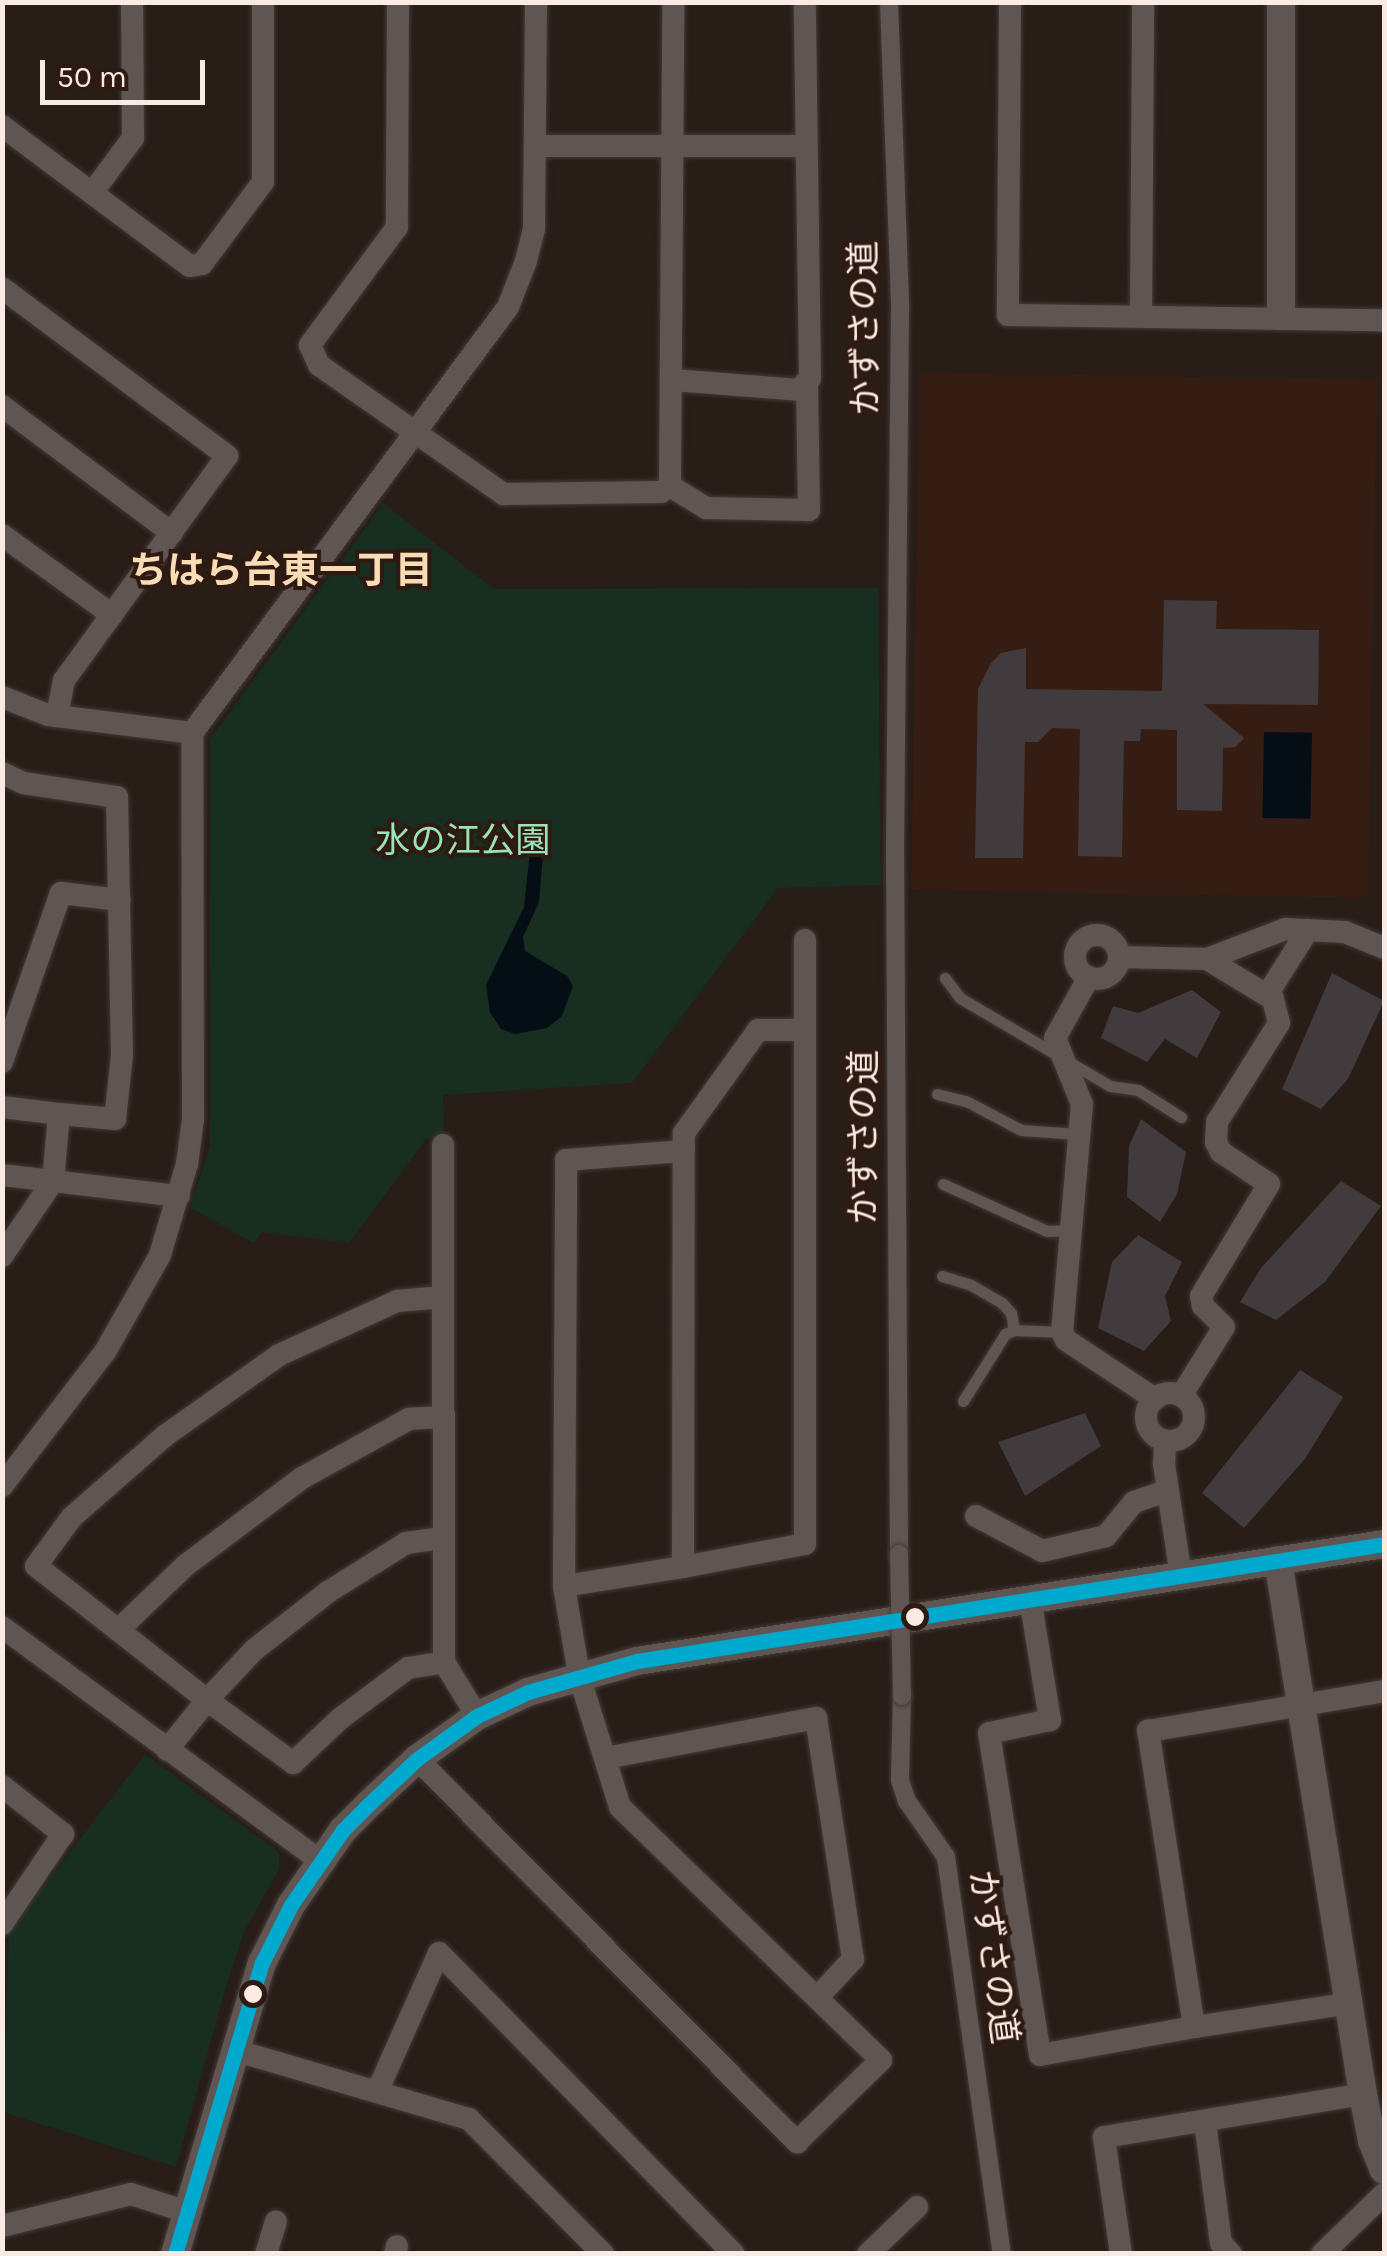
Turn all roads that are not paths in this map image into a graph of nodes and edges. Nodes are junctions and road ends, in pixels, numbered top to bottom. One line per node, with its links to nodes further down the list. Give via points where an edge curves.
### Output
1 (132, 2): 15 (street, via 133,138)
2 (263, 2): 15 (street, via 263,182 202,264 190,266)
3 (398, 2): 23 (street, via 397,227 310,345 318,365)
4 (536, 2): 12 (street)
5 (674, 2): 13 (street)
6 (805, 2): 14 (street)
7 (889, 2): 108 (street, かずさの道, bridge, via 900,309 900,1780 946,1857)
8 (1010, 2): 17 (street, via 1008,315)
9 (1143, 2): 17 (street)
10 (1281, 2): 18 (street)
11 (2, 126): 15 (street)
12 (536, 146): 13 (street); 23 (street, via 534,228 508,306)
13 (674, 146): 14 (street); 20 (street)
14 (806, 146): 21 (street)
15 (92, 193)
16 (2, 288): 25 (street, via 227,456)
17 (1141, 316): 18 (street)
18 (1281, 316): 19 (street)
19 (1384, 320)
20 (673, 380): 21 (street); 24 (street)
21 (806, 386): 24 (street, via 809,510 706,508)
22 (2, 406): 25 (street)
23 (415, 434): 24 (street, via 503,494 661,492); 30 (street)
24 (670, 486)
25 (172, 533): 27 (street)
26 (6, 544): 27 (street)
27 (112, 615): 29 (street, via 64,680)
28 (5, 705): 29 (street)
29 (57, 716): 30 (street)
30 (192, 733): 54 (street, via 192,1118)
31 (2, 774): 32 (street, via 117,797)
32 (120, 900): 43 (street, via 61,893); 46 (street, via 122,1055 115,1119)
33 (1308, 930): 35 (street, via 1360,935); 37 (street, via 1285,929); 40 (street)
34 (805, 940): 41 (street)
35 (1384, 948)
36 (1119, 957): 37 (street); 38 (street, via 1113,972); 38 (street, via 1106,936 1082,942 1077,966)
37 (1207, 959): 40 (street)
38 (1089, 977): 42 (street, via 1058,1028)
39 (945, 978): 42 (lane, via 960,998)
40 (1266, 996): 61 (street, via 1273,999 1279,1023 1214,1133 1221,1152 1269,1184 1201,1296 1224,1327)
41 (805, 1030): 50 (street, via 758,1030 684,1133); 72 (street, via 805,1544)
42 (1059, 1054): 47 (lane, via 1110,1086 1138,1090); 48 (street, via 1080,1092)
43 (2, 1062)
44 (937, 1094): 48 (lane, via 1021,1130)
45 (2, 1107): 46 (street)
46 (59, 1114): 52 (street)
47 (1182, 1117)
48 (1078, 1134): 55 (street)
49 (443, 1145): 58 (street)
50 (684, 1150): 72 (street); 74 (street, via 566,1160)
51 (2, 1175): 52 (street)
52 (53, 1181): 54 (street); 56 (street)
53 (942, 1184): 55 (lane, via 1047,1232)
54 (179, 1196): 66 (street, via 160,1255 105,1352)
55 (1071, 1230): 60 (street)
56 (2, 1256)
57 (942, 1276): 59 (lane, via 1002,1304)
58 (444, 1297): 64 (street); 77 (street, via 397,1301 279,1355 166,1435 72,1517 36,1566)
59 (1014, 1330): 60 (lane); 63 (lane)
60 (1062, 1332): 62 (street)
61 (1180, 1396): 62 (street); 65 (street, via 1191,1404 1194,1422 1183,1438)
62 (1155, 1399): 65 (street, via 1146,1422)
63 (963, 1401)
64 (444, 1417): 69 (street); 77 (street, via 409,1420 302,1478 186,1565)
65 (1165, 1441): 67 (street)
66 (2, 1486)
67 (1168, 1490): 68 (street, via 1134,1502 1106,1536 1042,1551); 73 (street)
68 (976, 1516)
69 (444, 1538): 78 (street); 81 (street, via 406,1543 328,1592 254,1650)
70 (1384, 1544): 71 (street)
71 (1278, 1560): 73 (street); 82 (street)
72 (682, 1567): 74 (street)
73 (1181, 1576): 75 (street)
74 (564, 1586): 79 (street)
75 (1030, 1598): 79 (street); 92 (street, via 1050,1720 989,1733 1040,2055)
76 (2, 1627): 84 (street)
77 (118, 1630): 81 (street)
78 (444, 1662): 81 (street, via 408,1668 293,1763); 83 (street)
79 (579, 1674): 83 (street); 86 (street)
80 (1384, 1691): 82 (street)
81 (208, 1700): 84 (street)
82 (1302, 1704): 91 (street); 92 (street, via 1148,1731)
83 (477, 1716): 85 (street)
84 (168, 1750): 88 (street)
85 (417, 1758): 88 (street); 90 (street, via 796,2142 881,2060)
86 (606, 1758): 90 (street, via 620,1807); 90 (street, via 816,1718 853,1959)
87 (2, 1786): 89 (street, via 63,1834)
88 (320, 1861): 93 (street, via 262,1963)
89 (2, 1924)
90 (817, 1998)
91 (1351, 2003): 92 (street); 95 (street)
92 (1194, 2026)
93 (234, 2050): 94 (street); 100 (street)
94 (376, 2092): 105 (street, via 468,2119); 106 (street, via 438,1953)
95 (1364, 2094): 96 (street); 97 (street)
96 (1205, 2122): 109 (street, via 1104,2137); 110 (street, via 1221,2243)
97 (1384, 2170)
98 (1384, 2194): 111 (street)
99 (918, 2206): 107 (street)
100 (187, 2212): 102 (street, via 131,2194); 103 (street)
101 (276, 2222): 104 (street)
102 (2, 2226)
103 (175, 2254)
104 (266, 2254)
105 (603, 2254)
106 (734, 2254)
107 (868, 2254)
108 (1002, 2254)
109 (1120, 2254)
110 (1231, 2254)
111 (1322, 2254)

